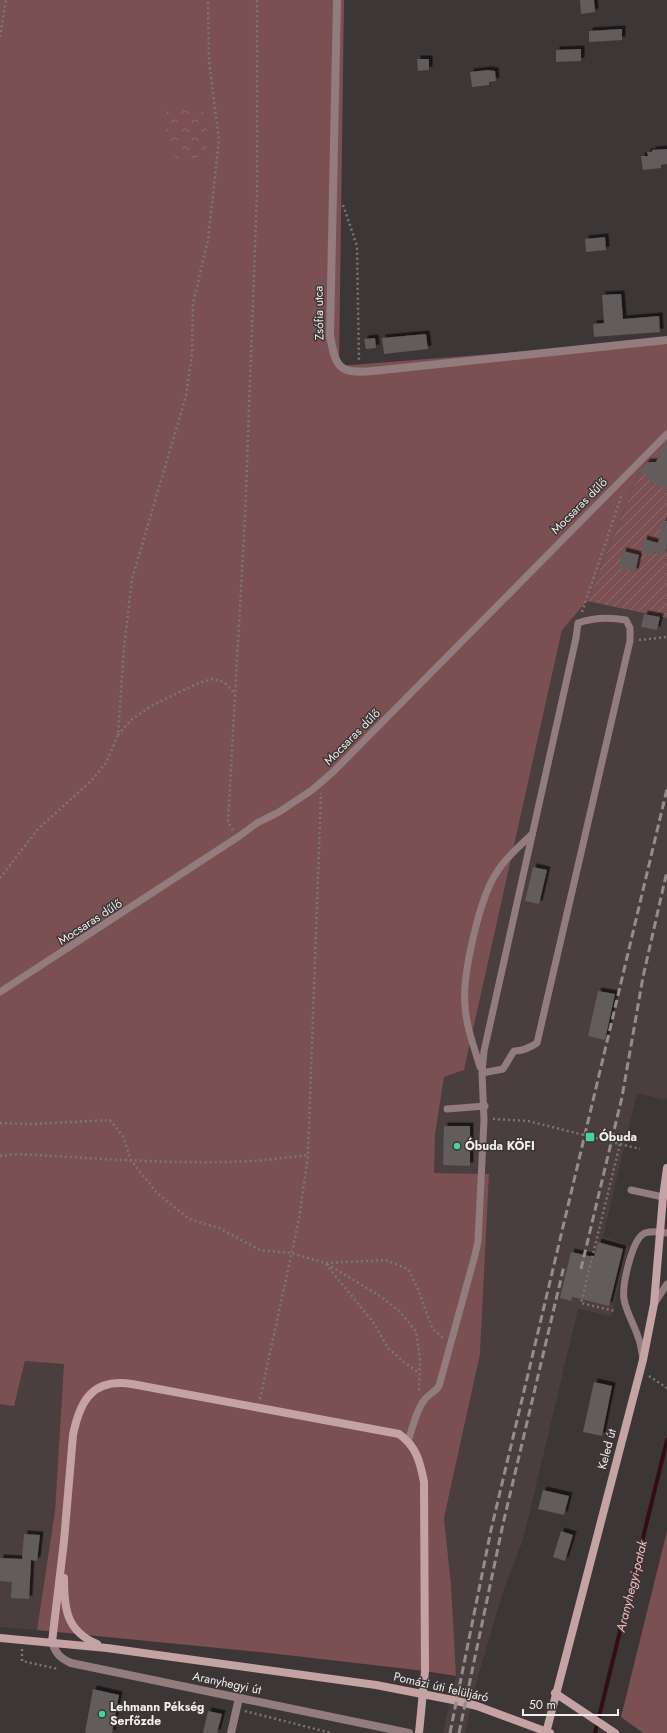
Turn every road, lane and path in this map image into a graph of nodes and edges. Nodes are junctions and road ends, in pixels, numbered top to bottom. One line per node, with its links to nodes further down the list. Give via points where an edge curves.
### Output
1 (6, 0): 5 (path)
2 (208, 0): 15 (path, via 209,62 219,140 208,240 193,304 192,353 186,396 132,579)
3 (256, 0): 14 (path, via 256,200)
4 (337, 0): 8 (street, Zsófia utca, via 330,336 333,356 339,366 348,371)
5 (0, 37)
6 (342, 203): 8 (path, via 357,246)
7 (667, 340): 8 (street, Zsófia utca)
8 (359, 372)
9 (667, 434): 16 (lane, Mocsaras dűlő)
10 (623, 492): 11 (path)
11 (578, 623): 13 (lane, via 591,618 626,620 630,628); 18 (lane)
12 (667, 637): 13 (path)
13 (630, 641): 21 (lane, via 537,1043 521,1051 514,1051 503,1069)
14 (236, 694): 15 (path, via 224,682 212,679 196,684 151,706 131,720); 17 (path, via 228,822)
15 (118, 735): 19 (path, via 106,763 91,781 38,829)
16 (322, 782): 20 (lane, Mocsaras dűlő); 28 (path)
17 (232, 828)
18 (532, 834): 21 (lane, via 484,1046); 21 (lane, via 504,861 488,888 470,960 464,1003 470,1037)
19 (0, 878)
20 (0, 992)
21 (482, 1073): 22 (lane)
22 (484, 1106): 23 (lane); 24 (lane)
23 (447, 1109)
24 (484, 1120): 26 (path, via 502,1118 528,1121); 40 (lane, via 478,1241)
25 (0, 1123): 30 (path, via 110,1120 123,1136)
26 (620, 1144): 27 (path); 39 (path, via 581,1303)
27 (640, 1149)
28 (308, 1155): 30 (path, via 253,1161); 35 (path, via 299,1219)
29 (0, 1156): 30 (path, via 17,1154)
30 (131, 1160): 35 (path, via 157,1193 189,1219 219,1228 260,1250)
31 (667, 1168): 33 (street, Keled út)
32 (631, 1190): 33 (lane)
33 (663, 1197): 34 (street, Keled út)
34 (663, 1233): 38 (street, Keled út); 41 (lane, via 645,1233 636,1243 623,1290 625,1303 639,1338)
35 (291, 1253): 36 (path); 45 (path)
36 (325, 1263): 40 (path, via 386,1260 408,1269 418,1288 432,1328); 43 (path, via 373,1322 388,1348); 43 (path, via 380,1296 399,1311 416,1331)
37 (667, 1284): 38 (lane)
38 (654, 1304): 41 (street, Keled út)
39 (615, 1311)
40 (452, 1345): 46 (lane, via 439,1386 426,1398)
41 (643, 1360): 42 (street, Keled út)
42 (640, 1370): 44 (path); 53 (street, Keled út)
43 (419, 1373): 46 (path)
44 (666, 1388)
45 (258, 1408): 47 (street, via 378,1429 399,1434); 48 (street, via 119,1382 105,1384 96,1390 86,1399 76,1419)
46 (419, 1410): 47 (lane)
47 (408, 1441): 57 (street, via 417,1453 424,1482 425,1671)
48 (64, 1541): 50 (street); 51 (street, via 64,1604 68,1617 76,1630 88,1640)
49 (0, 1638): 50 (street, Aranyhegyi út)
50 (52, 1642): 51 (street, Aranyhegyi út); 54 (street, Aranyhegyi út, via 57,1654 71,1664)
51 (107, 1648): 52 (street, Aranyhegyi út)
52 (323, 1678): 59 (street, Pomázi úti felüljáró, via 453,1700 498,1713)
53 (555, 1693): 58 (street, Keled út); 60 (street)
54 (239, 1698): 55 (street); 56 (street, Aranyhegyi út)
55 (232, 1733)
56 (408, 1733)
57 (419, 1733)
58 (546, 1733)
59 (550, 1733)
60 (615, 1733)

